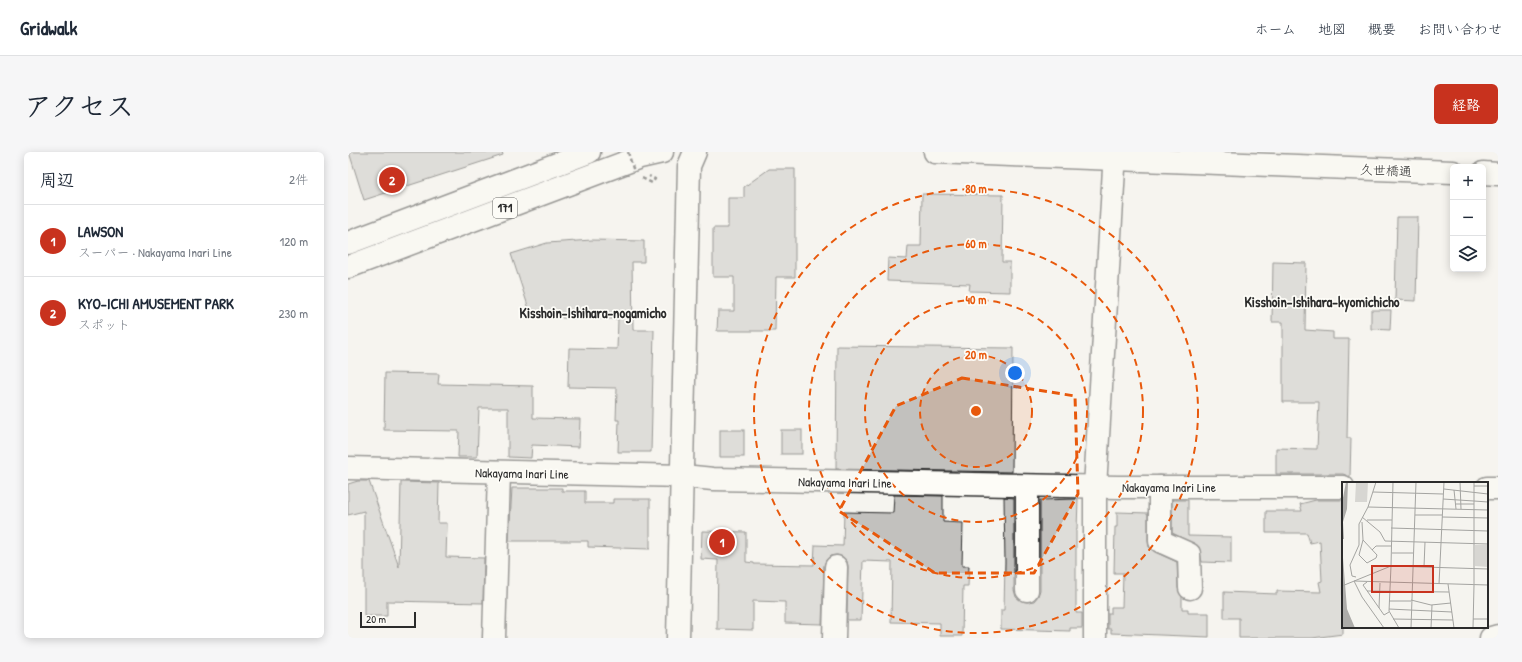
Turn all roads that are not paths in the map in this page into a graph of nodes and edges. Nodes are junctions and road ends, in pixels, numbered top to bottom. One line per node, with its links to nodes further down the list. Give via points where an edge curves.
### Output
1 (589, 152): 10 (main road, 171)
2 (662, 152): 11 (main road, 171, via 640,157)
3 (935, 152): 4 (main road, 久世橋通)
4 (1114, 156): 6 (main road, 久世橋通); 16 (main road)
5 (688, 157): 14 (main road)
6 (1336, 160): 7 (main road, 久世橋通)
7 (1450, 172)
8 (1486, 173): 9 (main road)
9 (1498, 174)
10 (348, 243)
11 (348, 268)
12 (348, 468): 13 (main road, Nakayama Inari Line)
13 (499, 473): 14 (main road, Nakayama Inari Line); 23 (main road)
14 (682, 476): 15 (main road, Nakayama Inari Line, via 713,480); 24 (main road)
15 (1028, 486): 16 (main road, Nakayama Inari Line); 21 (main road)
16 (1095, 486): 17 (main road, Nakayama Inari Line); 26 (main road)
17 (1160, 487): 18 (main road, Nakayama Inari Line); 20 (main road, via 1160,541 1189,554)
18 (1342, 487)
19 (836, 567): 25 (main road)
20 (1190, 588)
21 (1027, 590)
22 (1498, 636): 27 (main road)
23 (494, 638)
24 (678, 638)
25 (834, 638)
26 (1095, 638)
27 (1491, 638)

